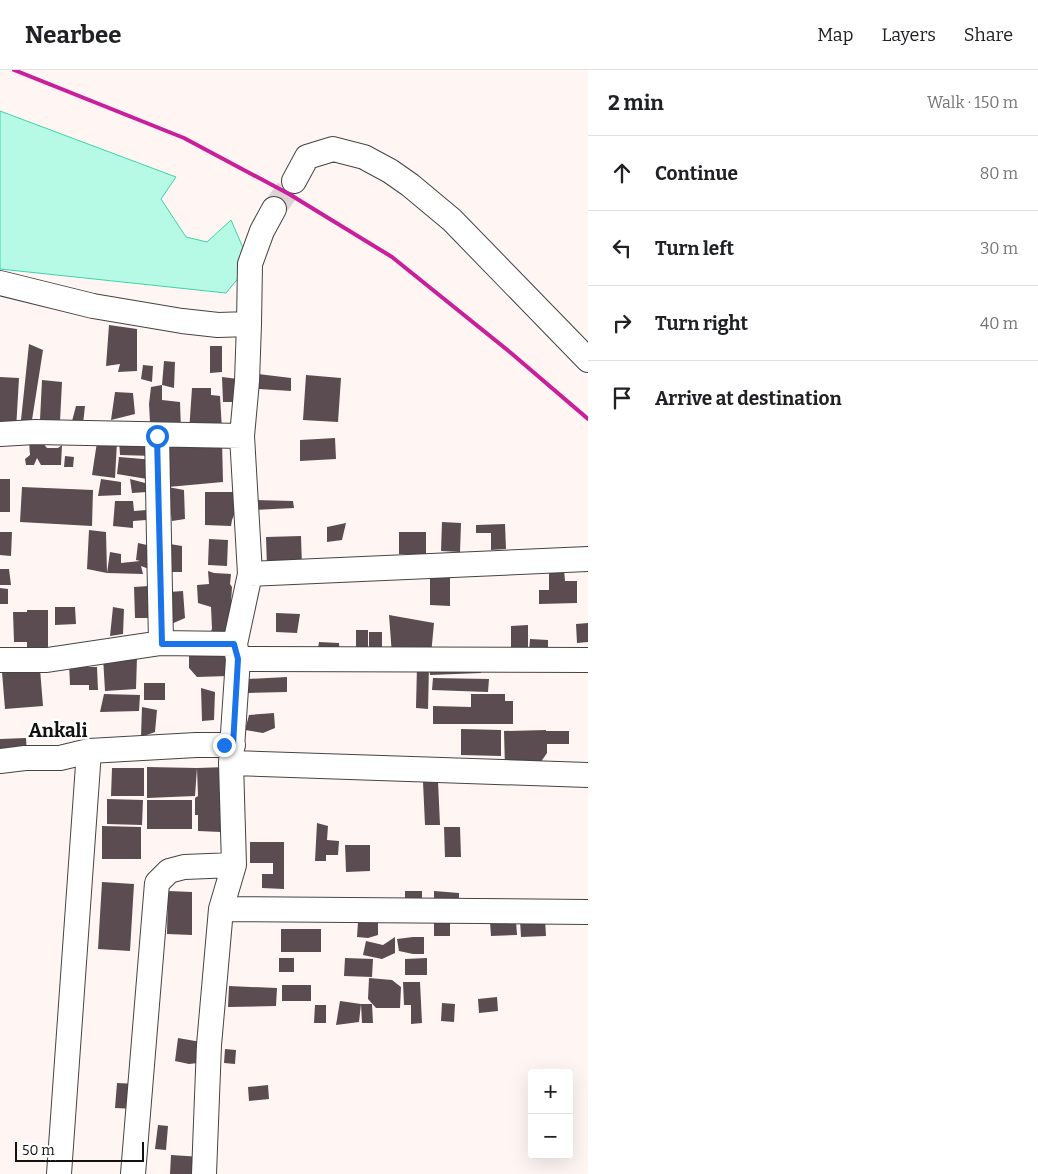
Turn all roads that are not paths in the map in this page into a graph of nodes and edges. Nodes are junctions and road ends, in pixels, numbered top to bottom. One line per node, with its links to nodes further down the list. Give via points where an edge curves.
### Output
1 (294, 182): 5 (street, via 307,157 333,149 364,157 390,171 452,220)
2 (274, 209): 4 (street, via 250,264)
3 (0, 283): 4 (street, via 93,306 182,321)
4 (249, 324): 8 (street)
5 (588, 360)
6 (0, 434): 7 (street)
7 (157, 436): 8 (street); 11 (street)
8 (242, 436): 10 (street)
9 (588, 559): 10 (street)
10 (250, 574): 12 (street)
11 (162, 644): 12 (street); 13 (street, via 47,660)
12 (236, 652): 14 (street); 16 (street)
13 (0, 660)
14 (588, 660)
15 (89, 751): 16 (street, via 196,745); 17 (street, via 60,758); 22 (street)
16 (232, 754): 18 (street); 19 (street)
17 (0, 761)
18 (588, 775)
19 (234, 865): 20 (street); 23 (street, via 184,867 169,871 157,884)
20 (221, 909): 21 (street); 24 (street, via 208,1045)
21 (588, 912)
22 (59, 1174)
23 (133, 1174)
24 (204, 1174)

